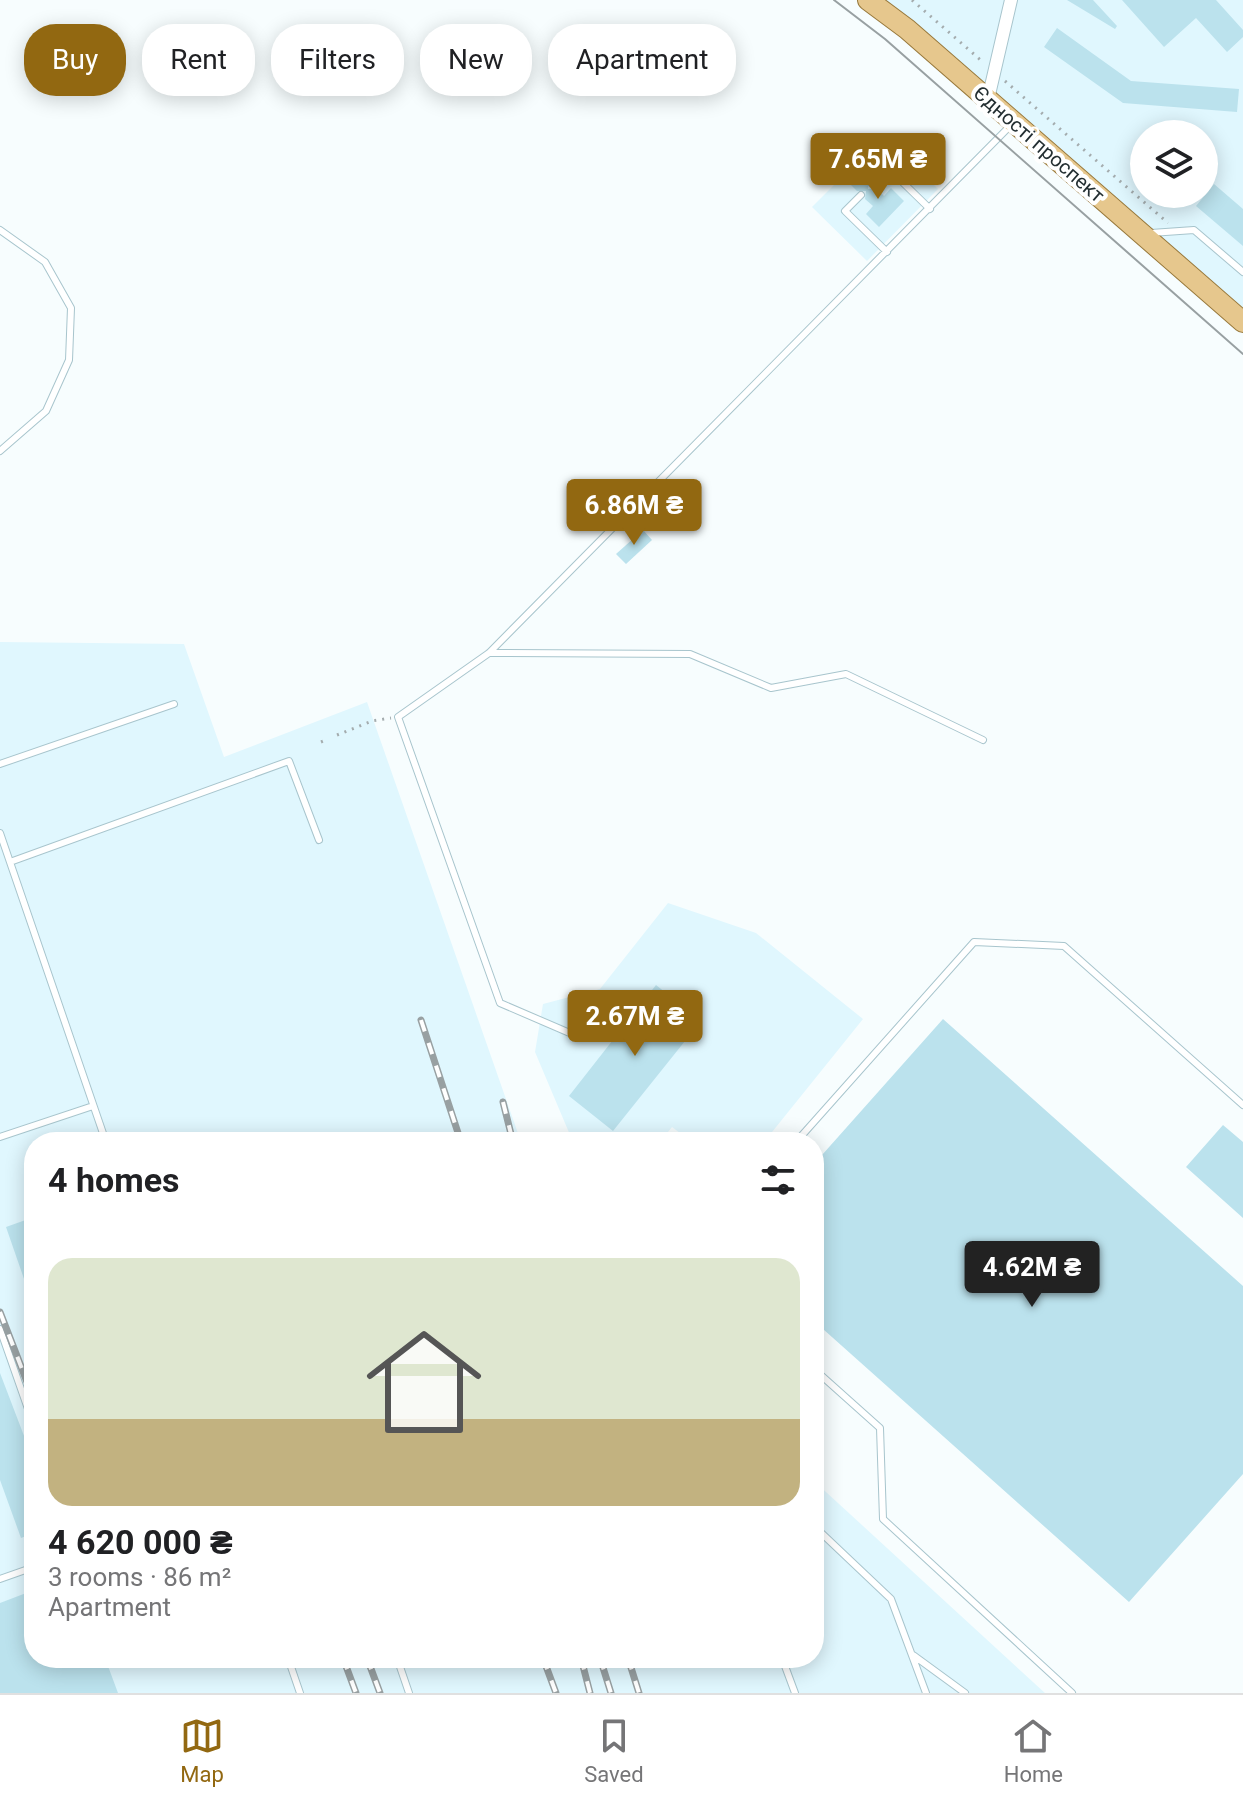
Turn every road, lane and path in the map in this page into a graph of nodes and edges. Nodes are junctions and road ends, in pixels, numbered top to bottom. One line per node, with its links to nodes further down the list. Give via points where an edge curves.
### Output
1 (868, 0): 5 (main road, Єдності проспект)
2 (912, 0): 4 (path)
3 (1011, 0): 4 (street)
4 (994, 72): 5 (street); 10 (path)
5 (988, 99): 6 (main road, Єдності проспект)
6 (1014, 122): 9 (lane); 12 (main road, Єдності проспект)
7 (872, 184): 9 (lane, via 888,168)
8 (861, 195): 13 (lane, via 845,211)
9 (930, 209): 13 (lane)
10 (1167, 221)
11 (0, 230): 16 (lane, via 45,262 71,308 69,360 46,411)
12 (1142, 234): 14 (lane, via 1194,230); 15 (main road, Єдності проспект)
13 (887, 252): 17 (lane)
14 (1243, 272)
15 (1241, 316)
16 (0, 451)
17 (489, 653): 19 (lane); 22 (lane, via 690,654 771,688 846,674)
18 (174, 704): 24 (lane)
19 (398, 717): 20 (path); 28 (lane, via 500,1003 579,1037)
20 (337, 735)
21 (328, 739): 23 (path)
22 (983, 740)
23 (321, 742)
24 (0, 764)
25 (0, 833): 27 (lane)
26 (319, 840): 27 (lane, via 289,761)
27 (10, 862): 30 (lane)
28 (610, 998)
29 (1243, 1105): 32 (lane, via 1064,946 974,942)
30 (93, 1106): 31 (lane); 33 (lane)
31 (102, 1132)
32 (805, 1132)
33 (0, 1137)
34 (0, 1329): 36 (lane)
35 (824, 1378): 49 (lane, via 880,1428 883,1519)
36 (24, 1397)
37 (824, 1535): 40 (lane, via 891,1599)
38 (24, 1571): 39 (lane)
39 (0, 1579)
40 (911, 1654): 47 (lane); 48 (lane)
41 (291, 1668): 44 (lane)
42 (400, 1668): 45 (lane)
43 (786, 1668): 46 (lane)
44 (300, 1693)
45 (409, 1693)
46 (795, 1693)
47 (926, 1693)
48 (965, 1693)
49 (1072, 1693)

